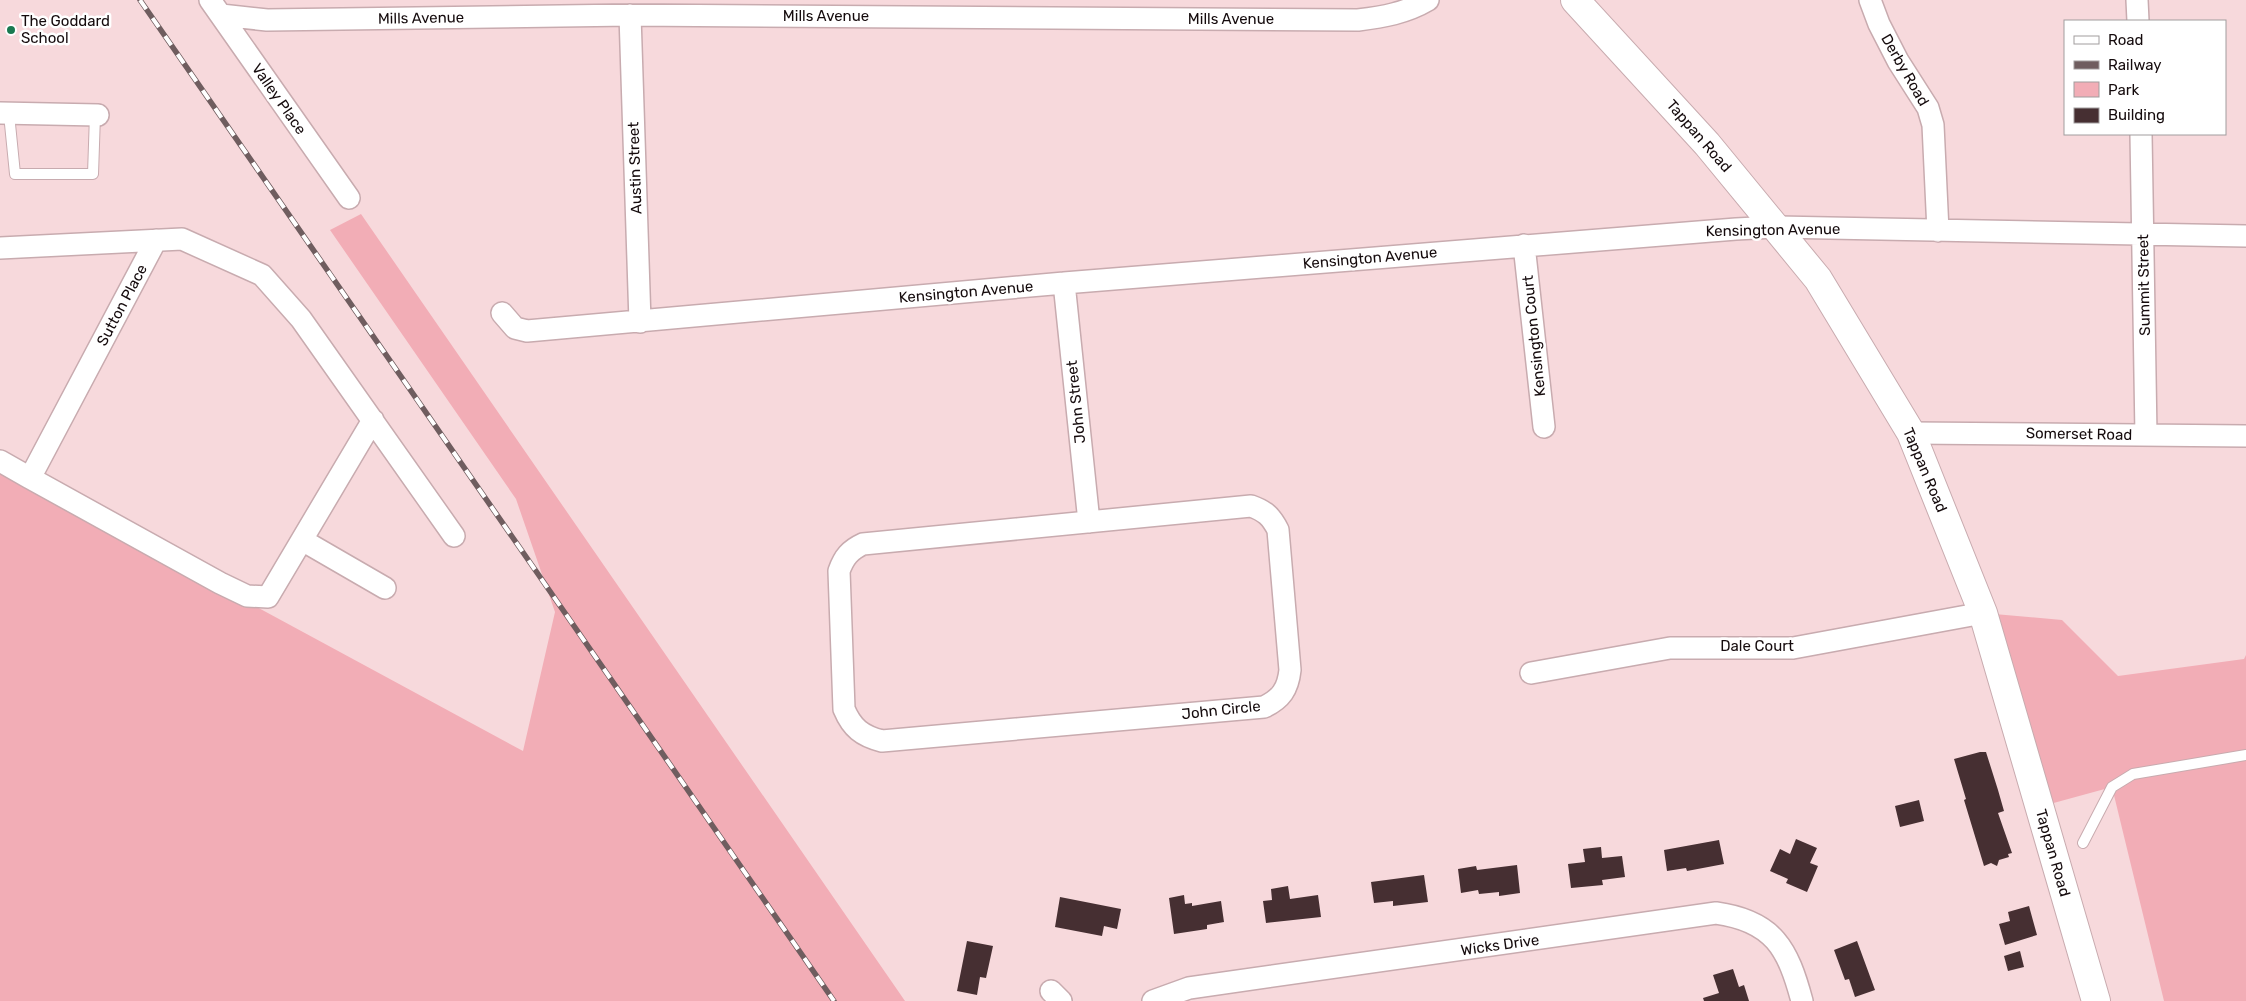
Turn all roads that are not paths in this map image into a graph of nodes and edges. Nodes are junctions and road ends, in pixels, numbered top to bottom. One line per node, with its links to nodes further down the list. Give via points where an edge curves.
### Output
1 (1428, 0): 6 (street, Mills Avenue, via 1383,18 1358,20)
2 (1575, 0): 12 (street, Tappan Road, via 1707,144)
3 (1870, 0): 13 (street, Derby Road, via 1898,61 1928,108 1933,125)
4 (2137, 0): 7 (street)
5 (216, 8): 6 (street, Mills Avenue, via 267,20); 11 (street, Valley Place)
6 (630, 15): 21 (street, Austin Street)
7 (2138, 20)
8 (4, 114): 9 (street); 9 (lane, via 15,174 93,174)
9 (96, 115)
10 (2140, 135): 14 (street, Summit Street)
11 (349, 198)
12 (1776, 227): 13 (street, Kensington Avenue); 17 (street, Kensington Avenue); 24 (street, Tappan Road, via 1818,278)
13 (1938, 231): 14 (street, Kensington Avenue)
14 (2143, 235): 15 (street, Kensington Avenue); 25 (street, Summit Street)
15 (2246, 236)
16 (156, 240): 18 (street, Sutton Place); 22 (street, via 182,239 262,275 302,320); 28 (street, Sutton Place)
17 (1524, 245): 19 (street, Kensington Avenue); 23 (street, Kensington Court)
18 (0, 248)
19 (1064, 283): 21 (street, Kensington Avenue); 29 (street, John Street)
20 (502, 313): 21 (street, Kensington Avenue, via 516,328 527,332)
21 (640, 322)
22 (373, 420): 30 (street); 31 (street)
23 (1544, 427)
24 (1911, 433): 25 (street, Somerset Road); 33 (street, Tappan Road)
25 (2146, 435): 26 (street, Somerset Road)
26 (2246, 436)
27 (0, 461): 28 (street)
28 (30, 478): 31 (street, via 247,596 268,597)
29 (1088, 522): 29 (street, John Circle, via 1239,506 1263,510 1273,519 1278,530 1290,670 1283,694 1264,707 882,741 868,738 849,722 844,709 838,571 843,558 852,549 863,544)
30 (454, 536)
31 (302, 540): 32 (street)
32 (385, 588)
33 (1983, 613): 34 (street, Dale Court, via 1793,648 1670,648); 39 (street, Tappan Road)
34 (1531, 673)
35 (2246, 755): 36 (lane, via 2133,774 2112,787)
36 (2083, 843)
37 (1152, 1001): 38 (street, Wicks Drive, via 1189,988 1716,913 1752,922 1768,933 1793,966)
38 (1802, 1001)
39 (2096, 1001)

